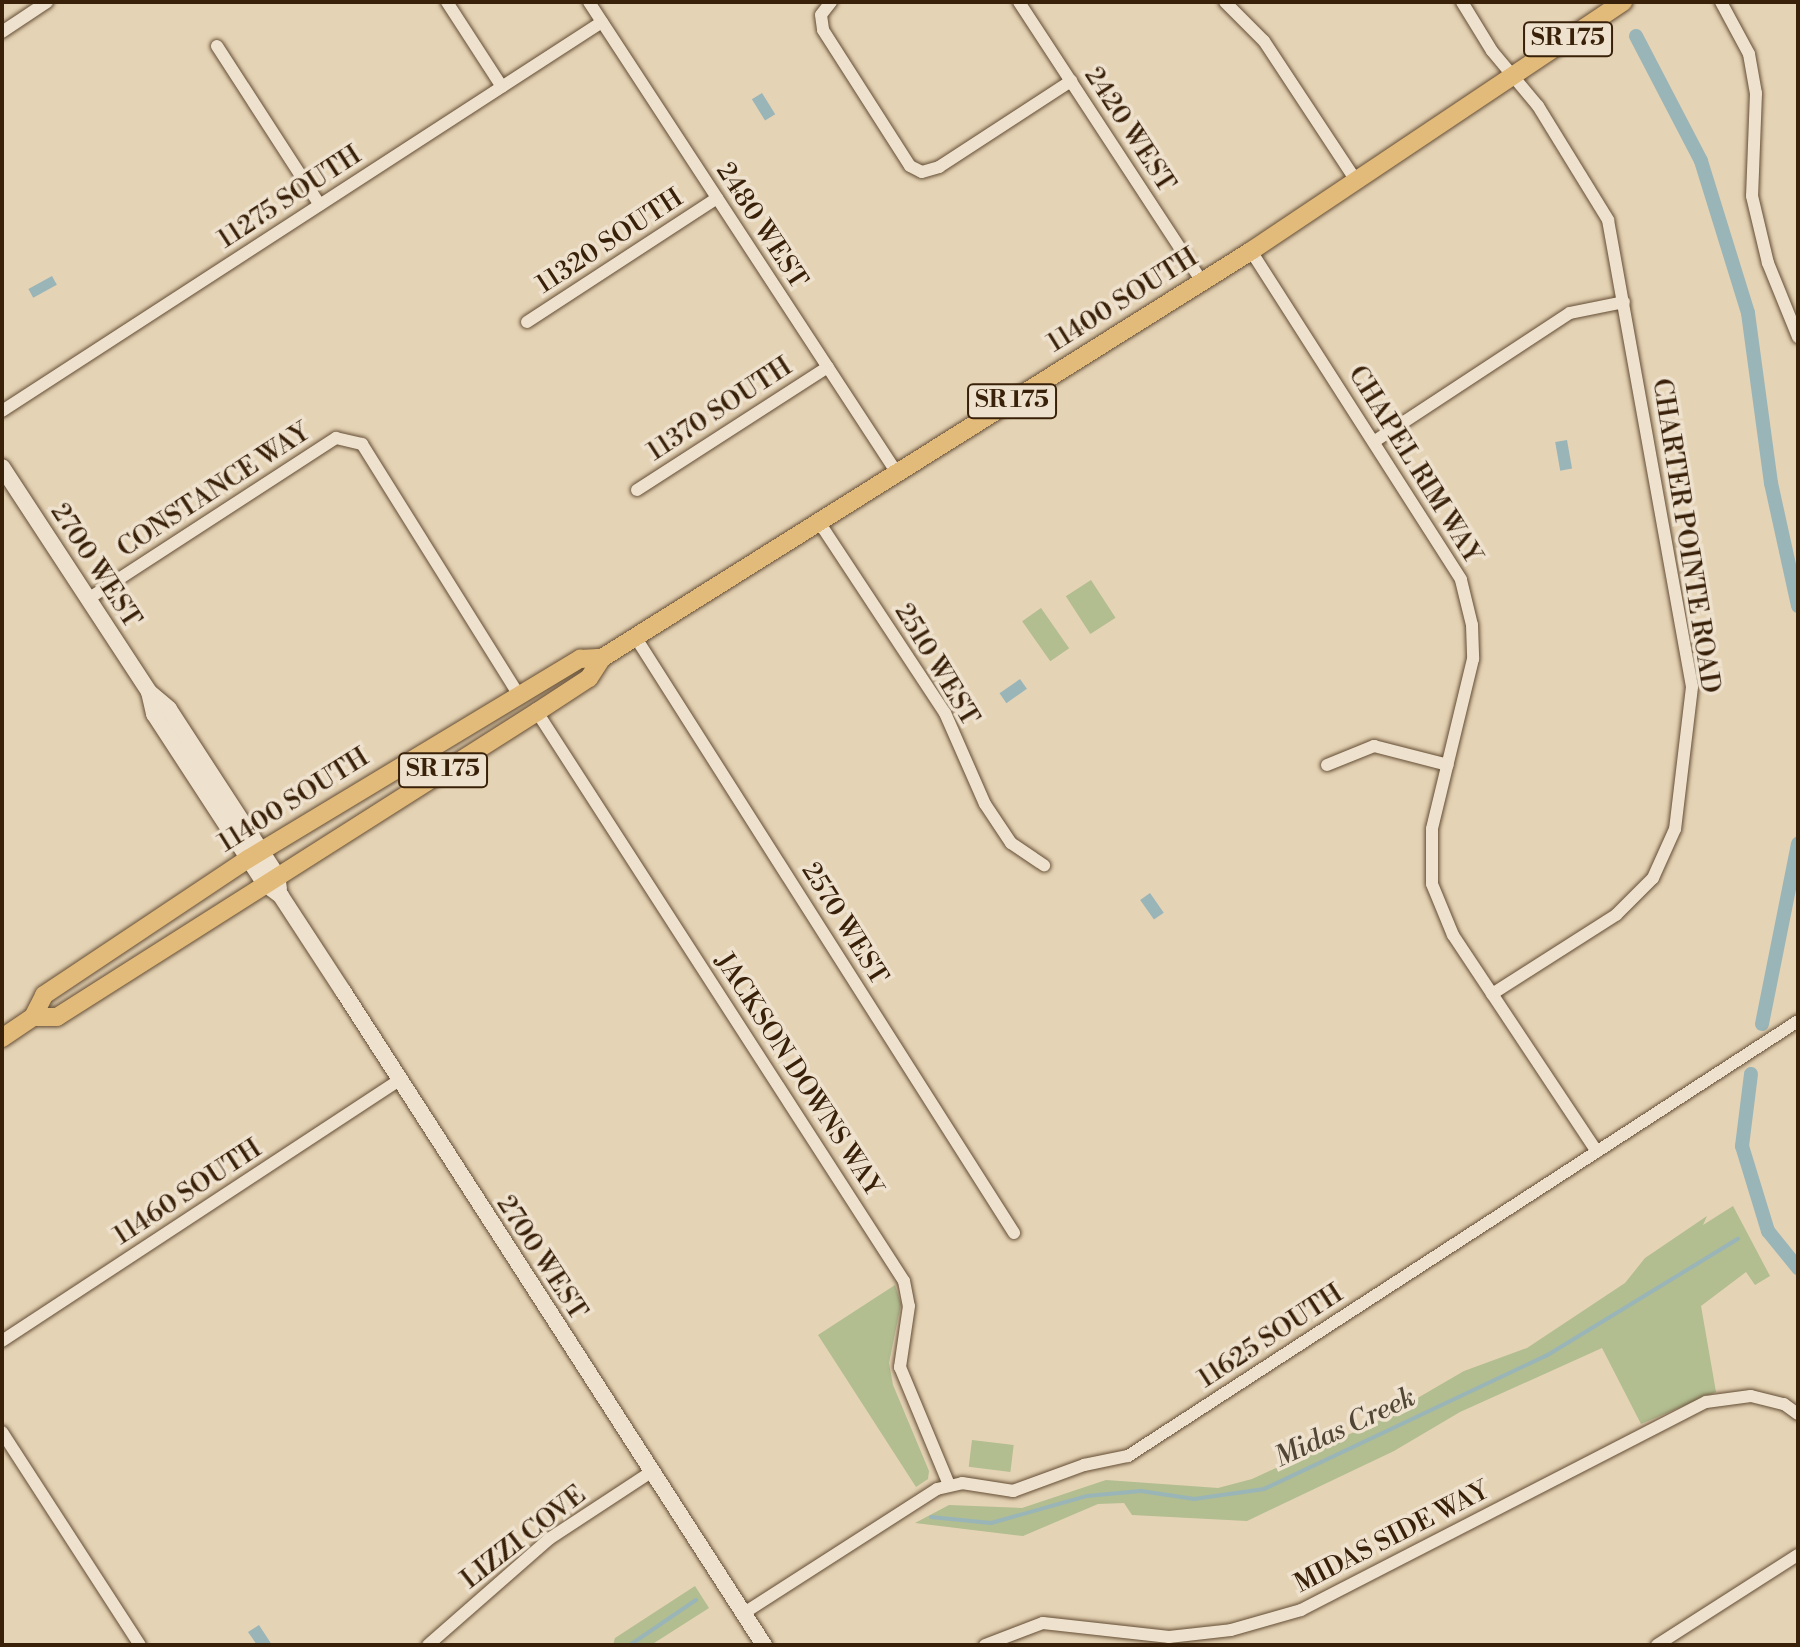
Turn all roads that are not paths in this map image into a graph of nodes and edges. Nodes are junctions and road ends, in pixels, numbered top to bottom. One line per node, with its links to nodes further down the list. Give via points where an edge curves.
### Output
1 (47, 2): 11 (street)
2 (447, 2): 15 (street)
3 (589, 2): 10 (street, 2480 WEST)
4 (831, 2): 14 (street, via 821,15 823,30 910,166 922,172 939,167)
5 (1019, 2): 14 (street, 2420 WEST)
6 (1225, 2): 16 (street, via 1264,41)
7 (1462, 2): 13 (street, CHARTER POINTE ROAD)
8 (1623, 2): 13 (main road, 11400 SOUTH / SR 175)
9 (1721, 2): 23 (street, via 1749,54 1756,93 1752,196 1768,263)
10 (602, 22): 15 (street, 11275 SOUTH); 17 (street, 2480 WEST)
11 (2, 32)
12 (217, 46): 18 (street)
13 (1513, 77): 16 (main road, 11400 SOUTH / SR 175); 21 (street, CHARTER POINTE ROAD, via 1538,106 1602,207)
14 (1071, 81): 20 (street, 2420 WEST)
15 (502, 87): 18 (street, 11275 SOUTH)
16 (1357, 182): 19 (main road, 11400 SOUTH / SR 175)
17 (717, 198): 22 (street, 11320 SOUTH); 24 (street, 2480 WEST)
18 (320, 205): 25 (street, 11275 SOUTH)
19 (1251, 251): 20 (main road, 11400 SOUTH / SR 175); 26 (street, CHAPEL RIM WAY)
20 (1202, 282): 28 (main road, 11400 SOUTH / SR 175)
21 (1624, 302): 26 (street, via 1570,313); 41 (street, CHARTER POINTE ROAD, via 1692,687 1678,811 1662,863 1630,904)
22 (527, 322)
23 (1798, 337)
24 (828, 367): 28 (street, 2480 WEST); 29 (street, 11370 SOUTH)
25 (2, 411)
26 (1375, 441): 37 (street, CHAPEL RIM WAY, via 1447,553 1469,609 1472,667)
27 (2, 467): 31 (main road, 2700 WEST)
28 (897, 473): 30 (main road, 11400 SOUTH / SR 175)
29 (637, 490)
30 (819, 522): 32 (main road, 11400 SOUTH / SR 175); 39 (street, 2510 WEST, via 945,713 985,804 1011,843)
31 (88, 599): 34 (street, CONSTANCE WAY, via 336,438 362,444); 38 (main road, 2700 WEST, via 149,692 169,709)
32 (636, 638): 33 (main road, 11400 SOUTH / SR 175); 47 (street, 2570 WEST)
33 (602, 658): 34 (main road, 11400 SOUTH / SR 175, via 580,659); 35 (main road, 11400 SOUTH / SR 175, via 589,678)
34 (519, 695): 38 (main road, 11400 SOUTH / SR 175)
35 (537, 712): 40 (main road, 11400 SOUTH / SR 175); 52 (street, JACKSON DOWNS WAY, via 904,1281 909,1306 900,1367)
36 (1327, 765): 37 (street, via 1374,746)
37 (1448, 765): 41 (street, CHAPEL RIM WAY, via 1430,843 1432,884 1446,923)
38 (255, 855): 40 (main road, 2700 WEST); 42 (main road, 11400 SOUTH / SR 175, via 44,995)
39 (1044, 865)
40 (270, 879): 42 (main road, 11400 SOUTH / SR 175, via 57,1017); 45 (main road, 2700 WEST)
41 (1492, 994): 46 (street, CHAPEL RIM WAY)
42 (33, 1017): 44 (main road, 11400 SOUTH / SR 175)
43 (1798, 1021): 46 (street, 11625 SOUTH)
44 (2, 1038)
45 (398, 1081): 48 (street, 11460 SOUTH); 51 (main road, 2700 WEST)
46 (1597, 1152): 52 (street, 11625 SOUTH, via 1128,1456 1084,1465 1013,1491)
47 (1014, 1233)
48 (2, 1341)
49 (1798, 1414): 55 (street, MIDAS SIDE WAY, via 1784,1404 1751,1396 1706,1402 1301,1610)
50 (2, 1432): 56 (street)
51 (651, 1472): 54 (main road, 2700 WEST); 57 (street, LIZZI COVE, via 549,1539)
52 (949, 1485): 54 (street)
53 (1798, 1555): 60 (street)
54 (744, 1613): 58 (main road, 2700 WEST)
55 (1169, 1641): 59 (street, MIDAS SIDE WAY, via 1043,1623)
56 (140, 1645)
57 (428, 1645)
58 (764, 1645)
59 (985, 1645)
60 (1657, 1645)

